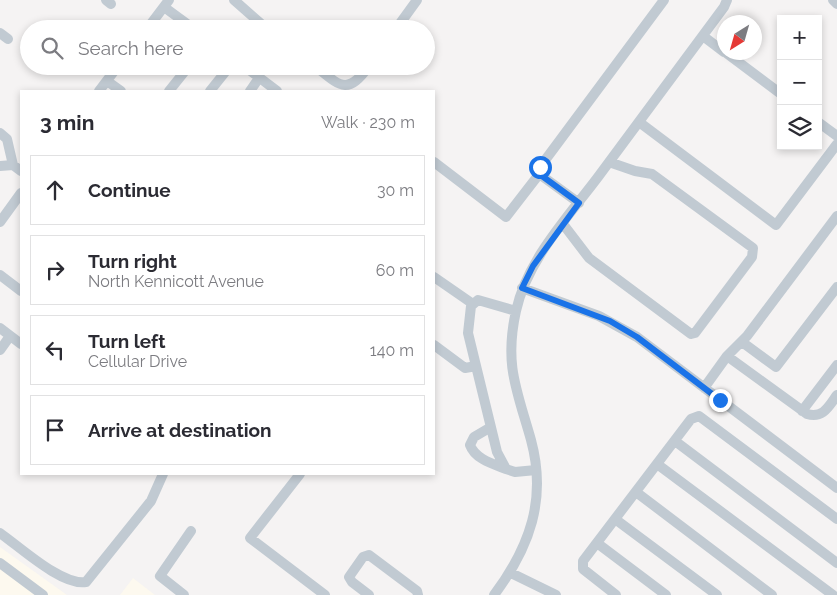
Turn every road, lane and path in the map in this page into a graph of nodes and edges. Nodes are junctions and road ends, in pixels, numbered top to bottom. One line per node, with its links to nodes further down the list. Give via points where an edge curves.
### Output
1 (234, 0): 10 (street)
2 (417, 0): 11 (street)
3 (664, 0): 39 (street, via 545,158)
4 (727, 0): 12 (street)
5 (832, 0): 7 (street)
6 (167, 3): 8 (street); 9 (street)
7 (837, 4)
8 (154, 20)
9 (185, 20)
10 (257, 20)
11 (403, 20)
12 (703, 36): 13 (street); 30 (street)
13 (717, 46)
14 (736, 60): 29 (street)
15 (111, 75): 22 (street)
16 (182, 75): 25 (street)
17 (223, 75): 26 (street)
18 (255, 75): 21 (street)
19 (326, 75): 20 (street, via 346,86 354,84)
20 (362, 75)
21 (259, 78): 27 (street); 28 (street)
22 (107, 81): 23 (street); 24 (street)
23 (100, 90)
24 (120, 90)
25 (171, 90)
26 (211, 90)
27 (251, 90)
28 (276, 90)
29 (777, 91)
30 (639, 122): 34 (street, via 776,225); 35 (street)
31 (822, 125): 33 (street)
32 (0, 133): 38 (street, via 8,139)
33 (837, 136)
34 (837, 144)
35 (609, 162): 41 (street); 44 (street, via 652,174 753,248 752,257 695,333 691,334 589,258)
36 (435, 163): 39 (street, via 506,217)
37 (0, 166): 38 (street)
38 (17, 168)
39 (540, 172): 41 (street)
40 (20, 194): 43 (street)
41 (579, 203): 44 (street)
42 (837, 216): 54 (street)
43 (1, 219)
44 (563, 224): 48 (street, via 533,266)
45 (0, 275): 49 (street)
46 (435, 278): 50 (street)
47 (837, 287): 54 (street, via 776,367)
48 (522, 288): 51 (street); 61 (street, via 610,321 637,337)
49 (20, 289)
50 (473, 304): 51 (street, via 478,300); 60 (street, via 468,332)
51 (516, 311): 68 (street, via 511,348 513,380 531,440)
52 (0, 328): 53 (street)
53 (10, 336): 55 (street); 57 (street)
54 (742, 342): 58 (street)
55 (20, 343)
56 (435, 346): 60 (street, via 464,368)
57 (0, 350)
58 (727, 356): 61 (street); 63 (street)
59 (837, 365): 63 (street)
60 (476, 366): 64 (street)
61 (704, 388): 71 (street)
62 (837, 395): 63 (street, via 818,415)
63 (802, 411)
64 (491, 426): 67 (street); 67 (street, via 474,437 470,445 473,452)
65 (675, 441): 66 (street); 74 (street, via 691,419 699,416); 79 (street)
66 (657, 464): 72 (street); 92 (street)
67 (506, 469): 68 (street, via 515,472)
68 (536, 470): 80 (street, via 534,515 524,548)
69 (163, 475): 76 (street, via 151,501 86,582 77,583 65,578)
70 (299, 475): 83 (street, via 250,538)
71 (837, 488)
72 (636, 492): 73 (street); 91 (street)
73 (615, 519): 77 (street); 90 (street)
74 (837, 519)
75 (191, 531): 82 (street, via 160,576)
76 (0, 533)
77 (597, 543): 88 (street, via 583,561 583,569); 89 (street)
78 (0, 563): 81 (street)
79 (837, 563)
80 (511, 573): 86 (street); 87 (street)
81 (43, 595)
82 (184, 595)
83 (325, 595)
84 (369, 595): 85 (street, via 349,577 363,557 369,555)
85 (418, 595)
86 (494, 595)
87 (556, 595)
88 (616, 595)
89 (666, 595)
90 (717, 595)
91 (772, 595)
92 (833, 595)

